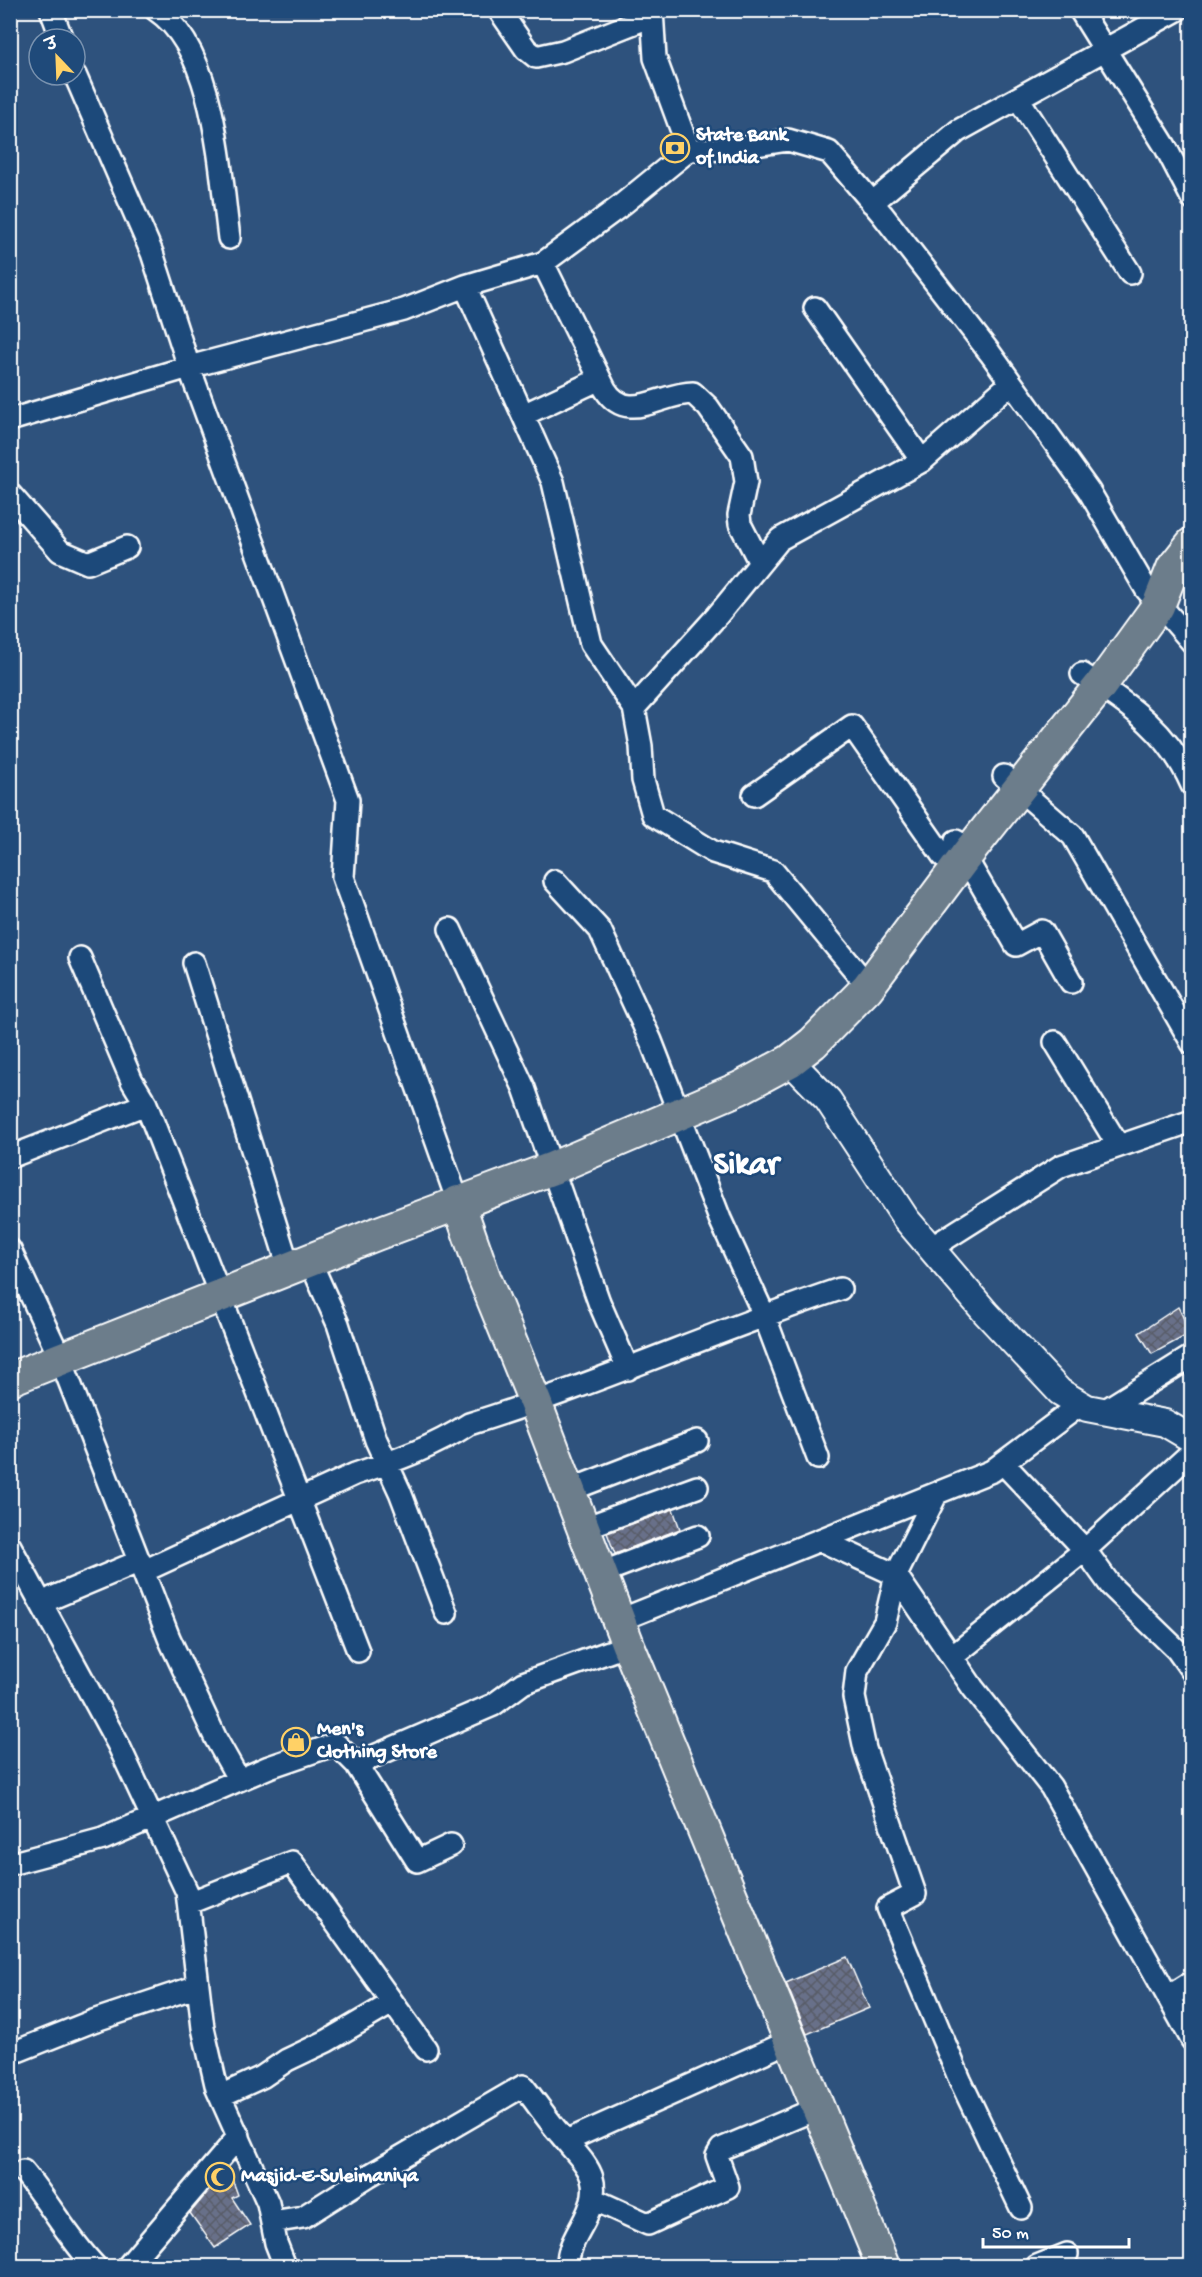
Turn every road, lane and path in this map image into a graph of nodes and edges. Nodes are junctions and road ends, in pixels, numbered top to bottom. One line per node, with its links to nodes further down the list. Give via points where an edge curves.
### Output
1 (51, 10): 7 (street)
2 (156, 10): 14 (street, via 186,44 208,97)
3 (499, 10): 6 (street, via 536,57 563,51)
4 (1080, 10): 8 (street)
5 (1177, 10): 8 (street)
6 (652, 14): 11 (street, via 655,58)
7 (57, 27)
8 (1107, 51): 10 (street); 12 (street, via 1165,146)
9 (80, 87): 19 (street, via 152,253)
10 (1018, 98): 13 (street, via 958,130); 16 (street)
11 (689, 150): 13 (street, via 731,149 788,140 829,152); 15 (street)
12 (1191, 198)
13 (872, 203): 21 (street)
14 (229, 237)
15 (543, 263): 17 (street); 20 (street)
16 (1130, 273)
17 (465, 286): 19 (street, via 405,310); 22 (street)
18 (815, 308): 24 (street)
19 (189, 367): 23 (street); 53 (street, via 348,800 343,877)
20 (600, 379): 22 (street); 28 (street, via 610,397 622,406 693,393 708,407 742,456 746,482 740,524)
21 (1011, 383): 24 (street); 29 (street, via 1089,491)
22 (523, 415): 32 (street, via 553,482 591,644)
23 (10, 420)
24 (922, 461): 28 (street, via 780,539)
25 (10, 494): 26 (street, via 60,551 88,563)
26 (127, 548)
27 (1182, 556): 29 (main road)
28 (760, 563): 32 (street)
29 (1152, 597): 30 (street); 31 (main road)
30 (1191, 642)
31 (1091, 680): 33 (main road); 34 (street, via 1133,708 1160,734 1179,757)
32 (634, 708): 41 (street, via 643,780 653,816 713,852 773,871)
33 (1011, 782): 36 (main road); 45 (street, via 1072,836)
34 (1191, 785)
35 (754, 795): 36 (street, via 852,726)
36 (955, 851): 41 (main road); 42 (street, via 1016,945 1042,930); 43 (main road, via 867,988)
37 (555, 881): 48 (street, via 600,930 651,1041)
38 (450, 929): 52 (street, via 502,1036)
39 (80, 958): 47 (street, via 132,1081)
40 (194, 963): 56 (street)
41 (858, 974): 43 (main road)
42 (1071, 982)
43 (831, 1022): 46 (main road)
44 (1055, 1042): 50 (street)
45 (1191, 1043)
46 (790, 1061): 48 (main road, via 740,1088); 54 (street, via 828,1100 906,1218)
47 (146, 1104): 51 (street); 58 (street)
48 (678, 1113): 52 (main road); 59 (street)
49 (1191, 1121): 50 (street)
50 (1118, 1145): 54 (street, via 1061,1166)
51 (10, 1157)
52 (553, 1168): 53 (main road); 62 (street, via 599,1302)
53 (458, 1202): 56 (main road); 64 (main road, via 484,1277)
54 (931, 1248): 65 (street, via 1059,1392)
55 (10, 1250): 61 (street)
56 (299, 1264): 58 (main road); 71 (street, via 338,1324 376,1440)
57 (840, 1289): 59 (street)
58 (221, 1298): 61 (main road); 75 (street)
59 (764, 1315): 62 (street); 69 (street)
60 (1191, 1356): 65 (street)
61 (61, 1360): 63 (main road); 81 (street)
62 (628, 1369): 64 (street)
63 (10, 1379)
64 (536, 1402): 71 (street, via 469,1424 445,1440); 73 (main road)
65 (1092, 1408): 66 (street, via 1165,1423); 70 (street)
66 (1191, 1440)
67 (697, 1441): 73 (street)
68 (1191, 1452): 80 (street)
69 (818, 1458)
70 (1003, 1463): 74 (street); 80 (street)
71 (388, 1464): 75 (street); 85 (street)
72 (697, 1487): 76 (street)
73 (570, 1490): 76 (main road)
74 (937, 1493): 78 (street); 83 (street)
75 (299, 1498): 81 (street); 87 (street)
76 (584, 1528): 82 (main road)
77 (698, 1536): 82 (street)
78 (820, 1540): 83 (street); 86 (street)
79 (10, 1546): 92 (street, via 118,1744)
80 (1085, 1550): 88 (street); 89 (street, via 1111,1586 1177,1650)
81 (142, 1566): 84 (street); 91 (street, via 169,1638)
82 (602, 1573): 86 (main road)
83 (896, 1575): 88 (street); 110 (street, via 885,1622 857,1671 854,1697 865,1749 915,1894 888,1908 960,2080)
84 (52, 1598)
85 (446, 1613)
86 (624, 1633): 90 (street, via 523,1683 494,1705); 101 (main road)
87 (358, 1651)
88 (952, 1657): 98 (street, via 1051,1787)
89 (1191, 1671)
90 (356, 1764): 91 (street, via 336,1744); 93 (street, via 417,1861)
91 (239, 1780): 92 (street)
92 (153, 1817): 94 (street, via 103,1839); 95 (street)
93 (451, 1845)
94 (10, 1864)
95 (189, 1903): 97 (street); 99 (street, via 292,1863)
96 (1191, 1982): 98 (street)
97 (198, 1986): 103 (street); 104 (street, via 203,2028)
98 (1168, 1997): 100 (street)
99 (392, 2003): 102 (street); 104 (street, via 262,2077)
100 (1191, 2040)
101 (790, 2041): 105 (main road); 107 (street)
102 (426, 2049)
103 (10, 2054)
104 (220, 2096): 106 (street)
105 (818, 2108): 109 (street, via 721,2149 717,2156 728,2187 655,2221 640,2223); 117 (main road)
106 (238, 2136): 111 (street, via 268,2202); 114 (street)
107 (566, 2141): 109 (street, via 586,2162); 111 (street, via 524,2086 303,2217)
108 (23, 2171): 113 (street, via 70,2240)
109 (595, 2200): 116 (street, via 571,2247)
110 (1021, 2208)
111 (272, 2222): 115 (street)
112 (1067, 2254): 118 (street)
113 (95, 2266)
114 (128, 2266)
115 (285, 2266)
116 (569, 2266)
117 (883, 2266)
118 (1037, 2266)

